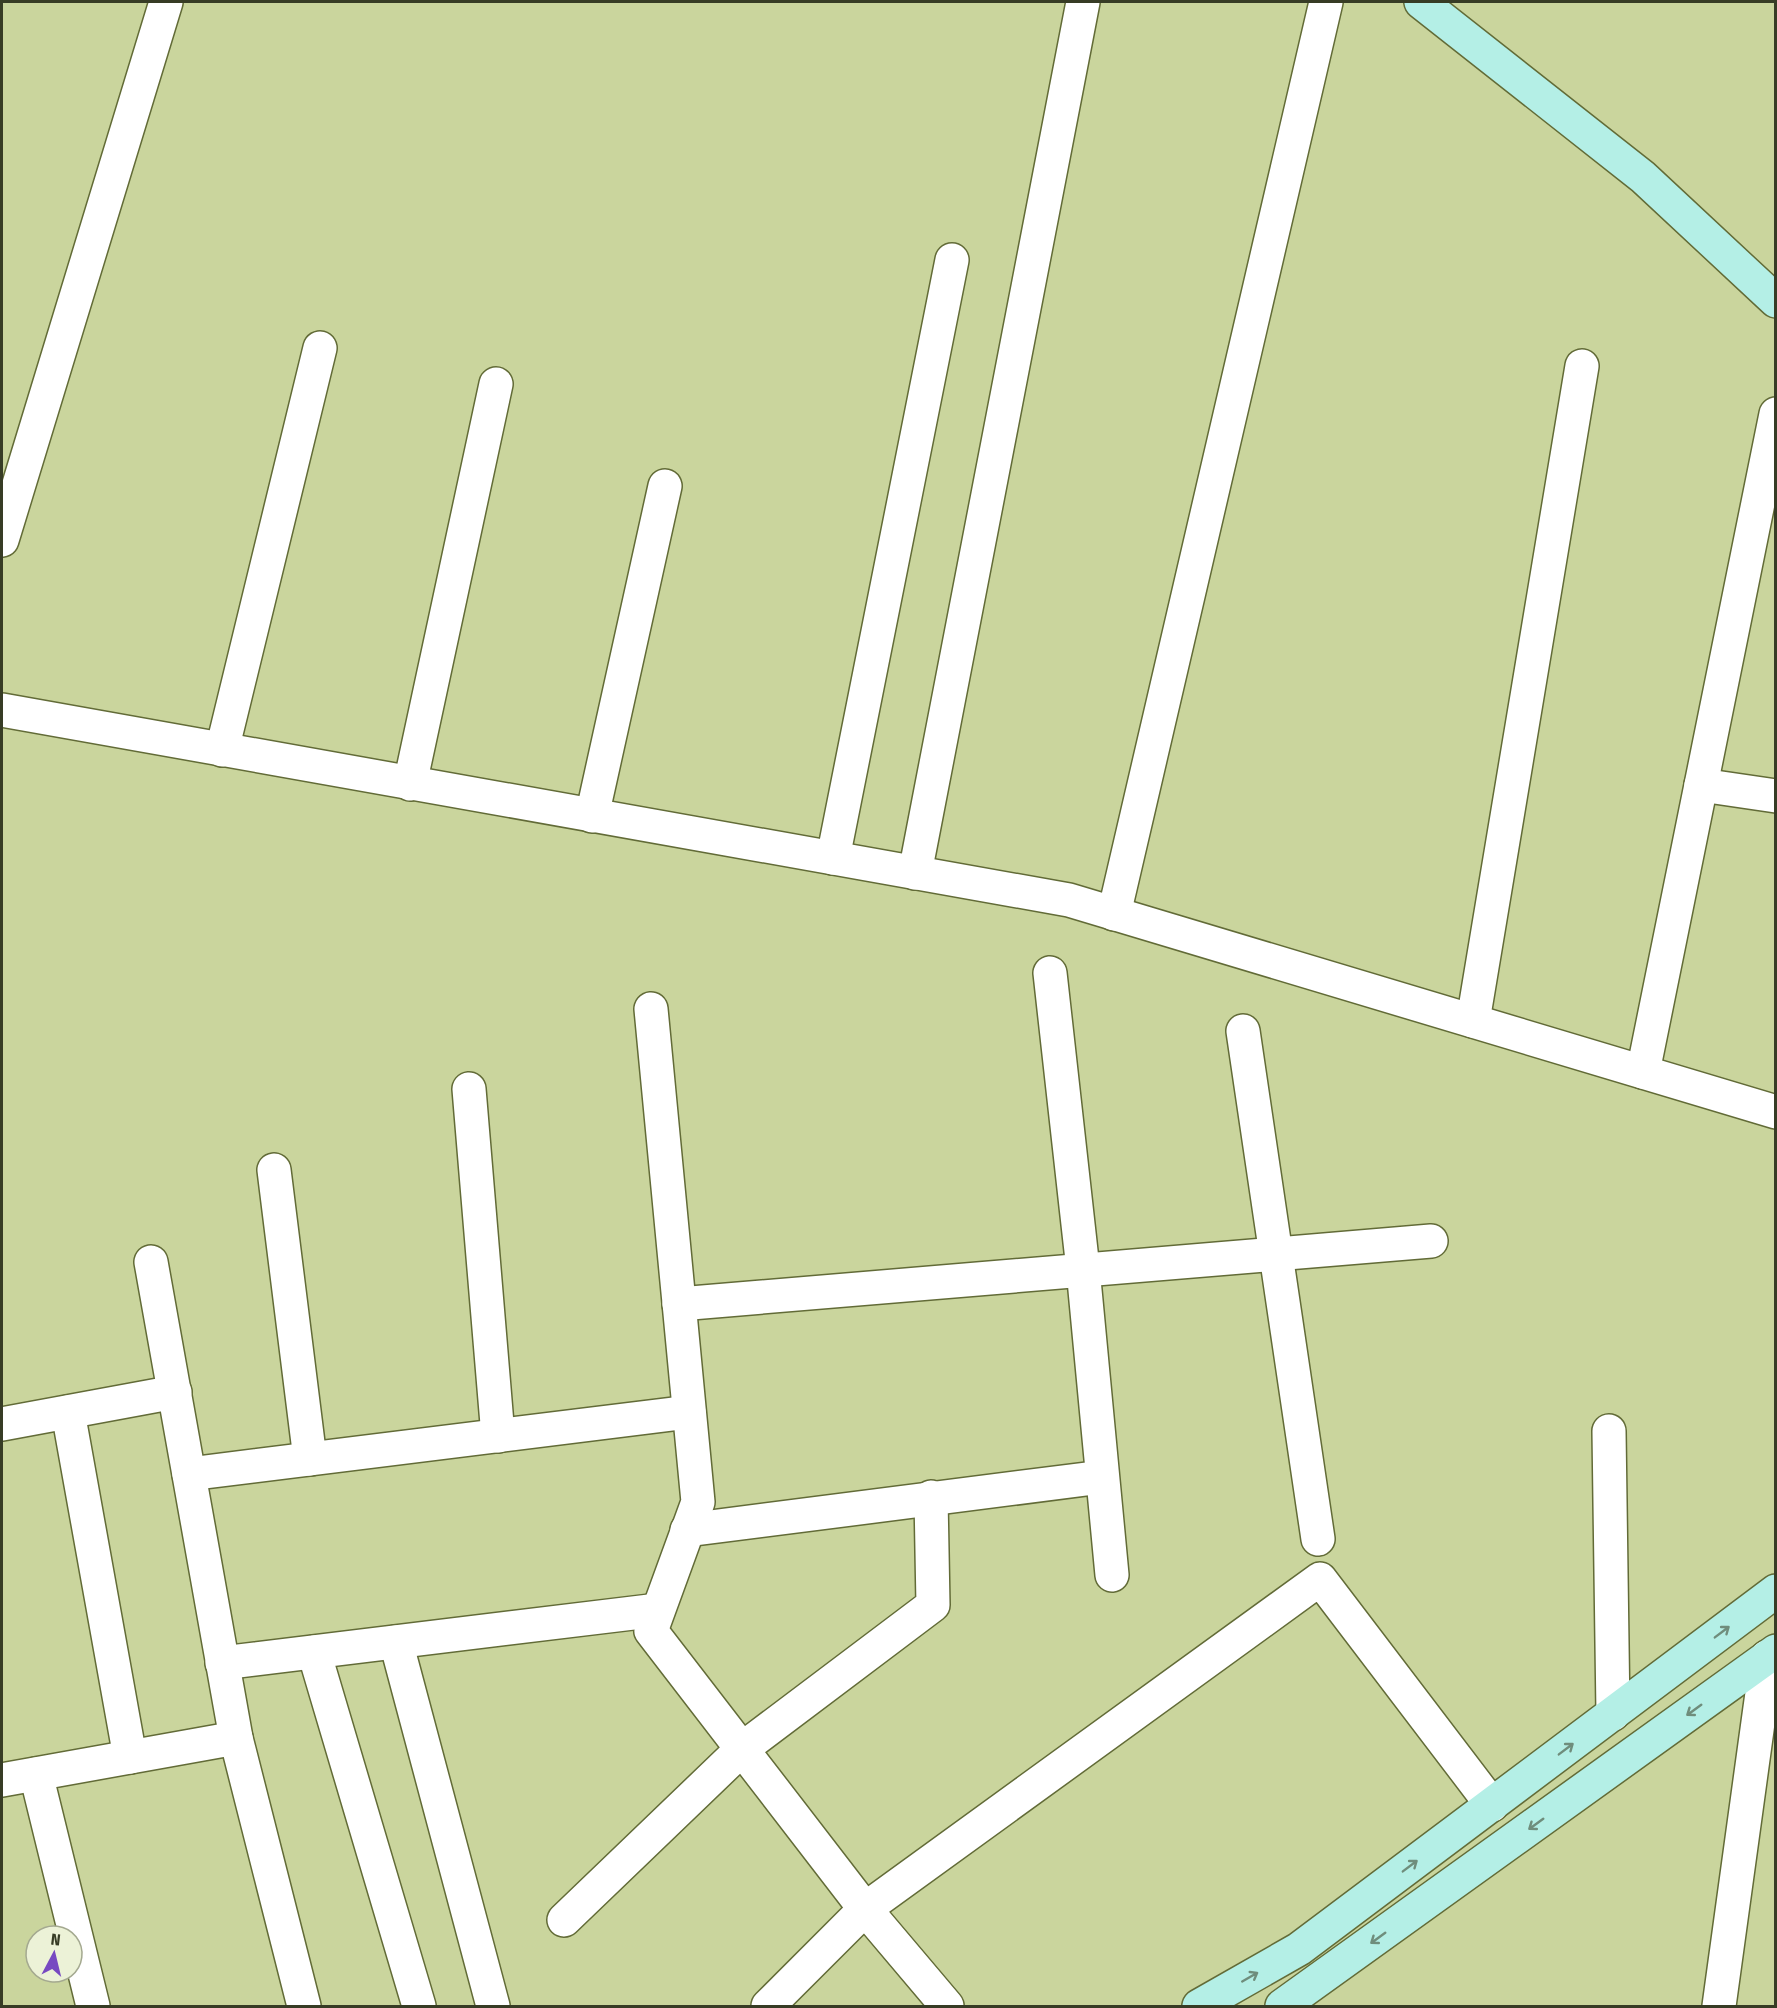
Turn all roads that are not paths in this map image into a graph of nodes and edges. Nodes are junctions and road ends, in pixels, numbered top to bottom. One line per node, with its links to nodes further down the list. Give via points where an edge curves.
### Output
1 (166, 2): 12 (street)
2 (1083, 2): 20 (street)
3 (1326, 2): 21 (street)
4 (1420, 2): 6 (street, via 1643,177)
5 (952, 260): 19 (street)
6 (1776, 301)
7 (320, 348): 14 (street)
8 (1582, 366): 24 (street)
9 (496, 384): 15 (street)
10 (1776, 414): 16 (street)
11 (665, 486): 18 (street)
12 (2, 540)
13 (2, 710): 14 (street)
14 (222, 750): 15 (street)
15 (410, 784): 18 (street)
16 (1701, 786): 17 (street); 26 (street)
17 (1776, 796)
18 (592, 816): 19 (street)
19 (833, 858): 20 (street)
20 (915, 873): 21 (street, via 1069,900)
21 (1114, 914): 24 (street)
22 (1050, 973): 33 (street)
23 (651, 1009): 34 (street)
24 (1473, 1021): 26 (street)
25 (1243, 1031): 31 (street)
26 (1643, 1072): 28 (street)
27 (469, 1089): 40 (street)
28 (1776, 1112)
29 (274, 1170): 41 (street)
30 (1431, 1241): 31 (street)
31 (1276, 1254): 33 (street); 46 (street)
32 (151, 1262): 35 (street)
33 (1083, 1269): 34 (street); 43 (street)
34 (679, 1304): 37 (street)
35 (175, 1392): 36 (street); 42 (street)
36 (68, 1412): 38 (street); 59 (street)
37 (689, 1412): 40 (street); 45 (street, via 698,1502)
38 (2, 1424)
39 (1609, 1431): 56 (street)
40 (498, 1436): 41 (street)
41 (310, 1459): 42 (street)
42 (189, 1474): 54 (street)
43 (1102, 1477): 44 (street); 47 (street)
44 (931, 1497): 45 (street); 58 (street, via 933,1605)
45 (687, 1530): 49 (street)
46 (1318, 1539)
47 (1112, 1575)
48 (1776, 1591): 51 (street, one-way to 48)
49 (658, 1610): 50 (street); 58 (street, via 651,1631)
50 (396, 1642): 52 (street); 69 (street)
51 (1696, 1651): 55 (street); 56 (street)
52 (314, 1652): 54 (street); 68 (street)
53 (1771, 1654): 55 (street); 73 (street)
54 (222, 1663): 57 (street)
55 (1728, 1685): 65 (street, one-way to 65)
56 (1613, 1714): 62 (street, one-way to 56)
57 (236, 1738): 59 (street); 67 (street)
58 (742, 1749): 63 (street); 64 (street)
59 (130, 1757): 60 (street)
60 (36, 1774): 61 (street); 66 (street)
61 (2, 1780)
62 (1492, 1805): 63 (street, via 1320,1579); 72 (street, one-way to 62, via 1299,1949)
63 (865, 1910): 70 (street); 71 (street)
64 (564, 1920)
65 (1298, 2002)
66 (93, 2007)
67 (304, 2007)
68 (419, 2007)
69 (493, 2007)
70 (768, 2007)
71 (947, 2007)
72 (1199, 2007)
73 (1719, 2007)

